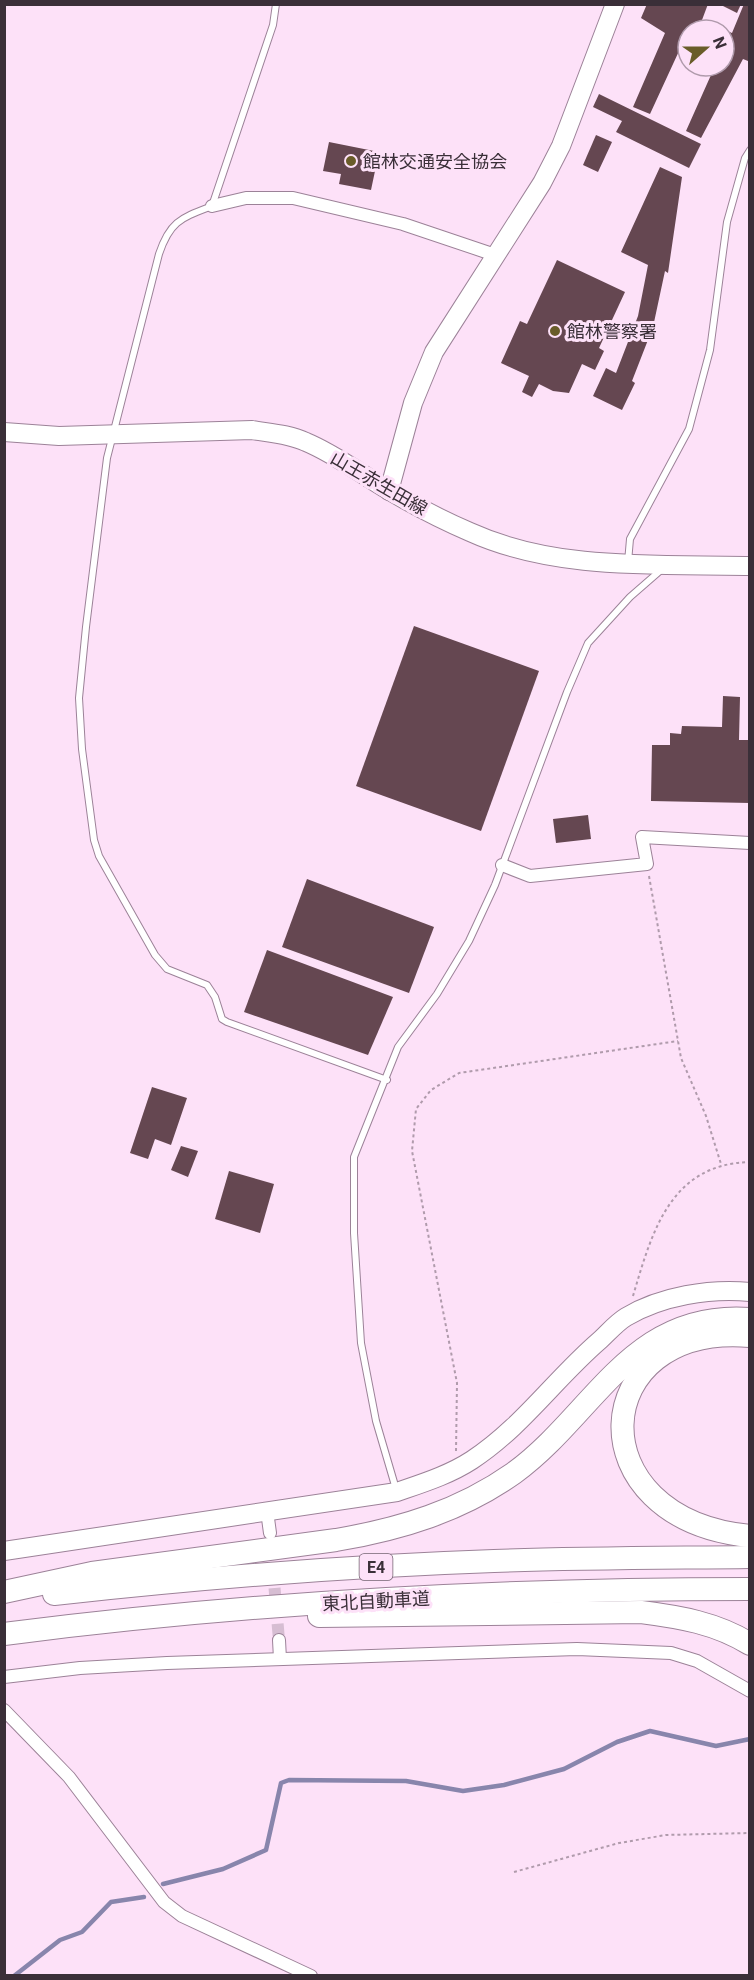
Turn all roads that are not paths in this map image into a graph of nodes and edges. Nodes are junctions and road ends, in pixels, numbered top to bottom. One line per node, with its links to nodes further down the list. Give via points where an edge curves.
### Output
1 (276, 4): 4 (lane, via 273,25)
2 (615, 4): 5 (street, via 561,146 522,218)
3 (750, 150): 9 (lane, via 727,222 710,350 689,429 630,538)
4 (212, 206): 5 (street, via 246,198 293,198 403,224); 7 (lane, via 177,221 166,232)
5 (495, 255): 8 (street, via 434,352 422,379)
6 (4, 432): 7 (street, 山王赤生田線)
7 (114, 435): 8 (street, 山王赤生田線, via 252,430 279,434 323,450); 14 (lane, via 98,523 79,698 99,856 155,955 167,969 207,985 222,1019)
8 (389, 491): 9 (street, 山王赤生田線, via 471,533 500,543 558,557)
9 (628, 563): 10 (street, 山王赤生田線)
10 (667, 564): 11 (street, 山王赤生田線); 13 (lane, via 588,643)
11 (750, 566)
12 (750, 843): 13 (street, via 642,837 647,864 530,876)
13 (502, 865): 14 (lane, via 469,941 398,1047)
14 (387, 1080): 18 (lane, via 354,1157 354,1233 361,1344 376,1421)
15 (750, 1292): 18 (street, via 721,1289 679,1296 626,1317 575,1362 518,1424 472,1460 438,1479)
16 (750, 1319): 25 (highway, via 693,1324 648,1344 626,1361 515,1472 462,1504 431,1517 336,1540 92,1573)
17 (750, 1336): 21 (highway, via 710,1336 668,1351 651,1363 629,1395 622,1414 621,1434 634,1475 666,1508 718,1530)
18 (397, 1492): 19 (street)
19 (267, 1511): 20 (street); 22 (street)
20 (270, 1533)
21 (750, 1536)
22 (4, 1551)
23 (750, 1557): 26 (highway, 東北自動車道 / E4, via 494,1561 338,1569)
24 (750, 1589): 27 (highway, 東北自動車道 / E4, via 483,1595)
25 (4, 1592)
26 (4, 1600)
27 (219, 1611): 28 (highway, 東北自動車道 / E4); 30 (highway, via 344,1617 641,1612 711,1625)
28 (4, 1634)
29 (279, 1640): 31 (street)
30 (750, 1644)
31 (280, 1659): 32 (street, via 80,1668); 33 (street, via 448,1652 671,1653 697,1661)
32 (4, 1677)
33 (750, 1691)
34 (4, 1710): 35 (street, via 69,1777 164,1902 182,1916)
35 (311, 1976)

